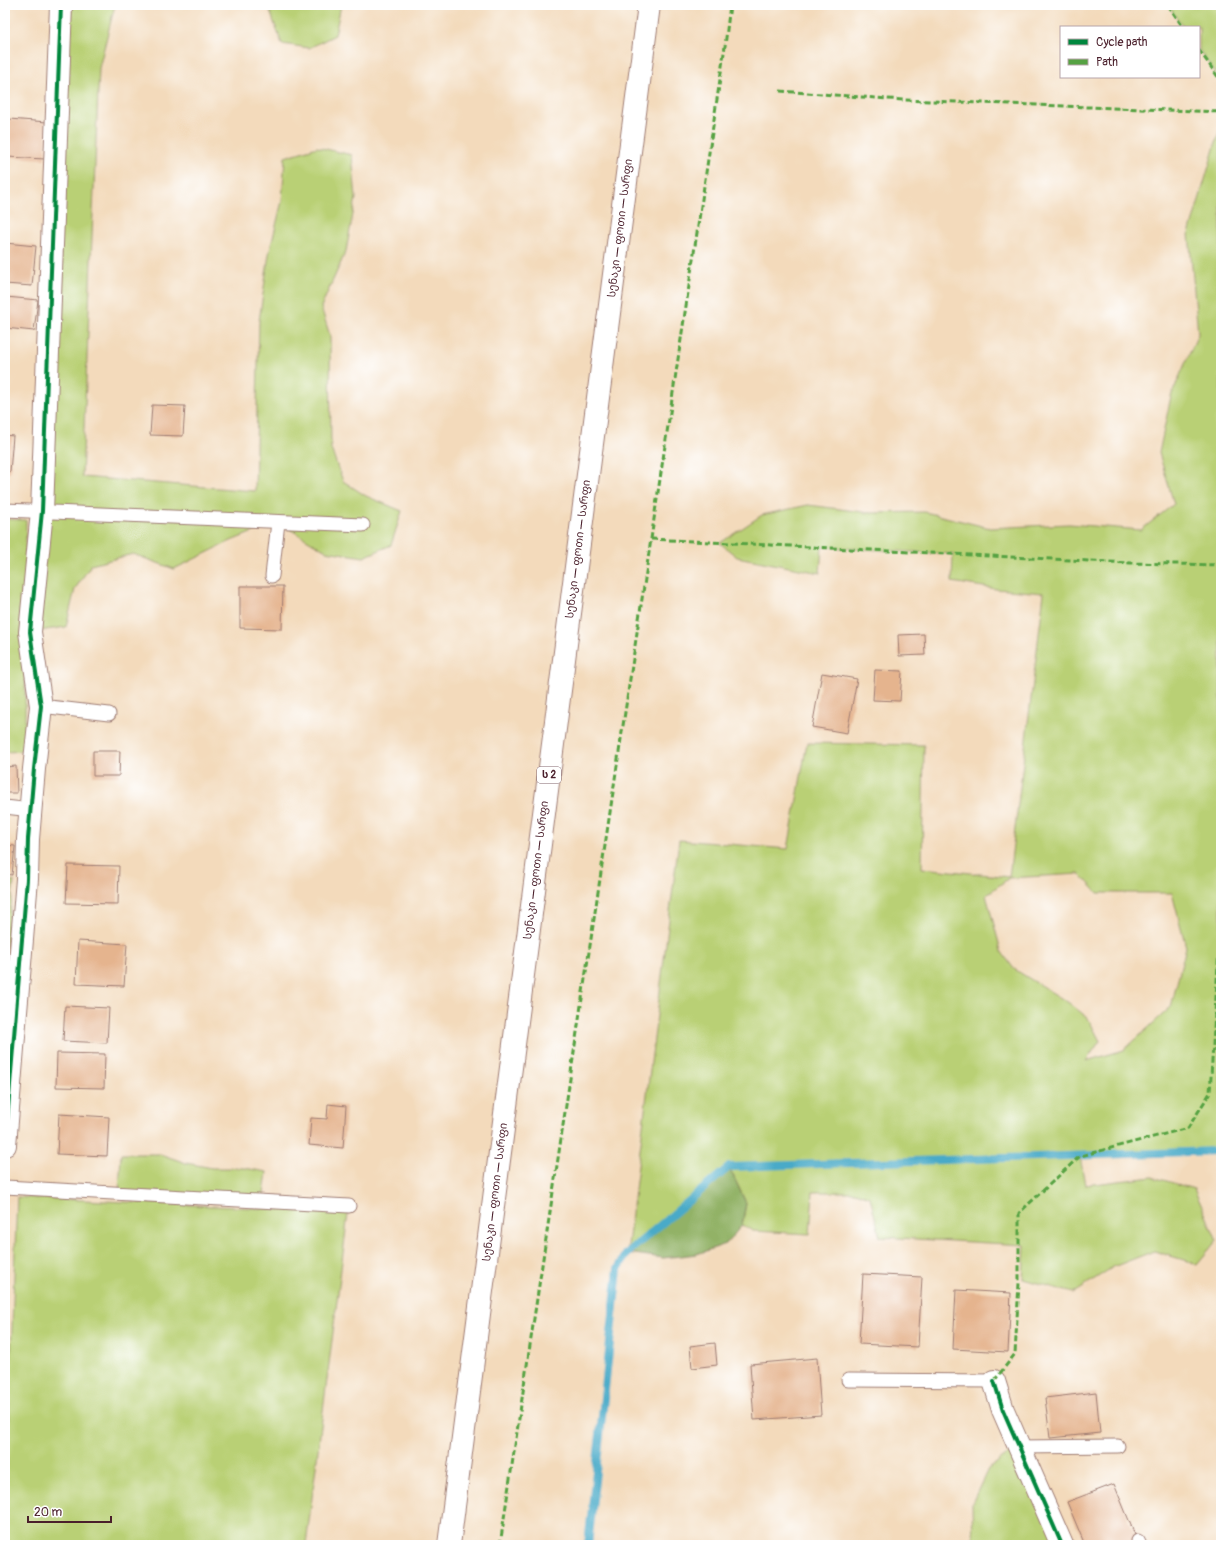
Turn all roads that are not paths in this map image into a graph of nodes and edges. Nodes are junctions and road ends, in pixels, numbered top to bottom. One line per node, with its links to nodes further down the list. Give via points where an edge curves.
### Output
1 (62, 5): 4 (main road)
2 (649, 5): 19 (main road, სენაკი — ფოთი — სარფი / ს 2)
3 (5, 510): 4 (lane)
4 (42, 511): 5 (lane); 8 (main road, via 30,632)
5 (278, 522): 6 (lane); 7 (lane)
6 (363, 524)
7 (272, 576)
8 (41, 706): 9 (lane); 11 (main road)
9 (109, 714)
10 (5, 807): 11 (lane)
11 (30, 810): 12 (main road, via 28,879)
12 (5, 1145)
13 (5, 1187): 14 (lane)
14 (349, 1206)
15 (848, 1380): 16 (lane)
16 (994, 1381): 18 (main road)
17 (1118, 1446): 18 (lane)
18 (1019, 1447): 20 (main road)
19 (449, 1545)
20 (1062, 1545)

